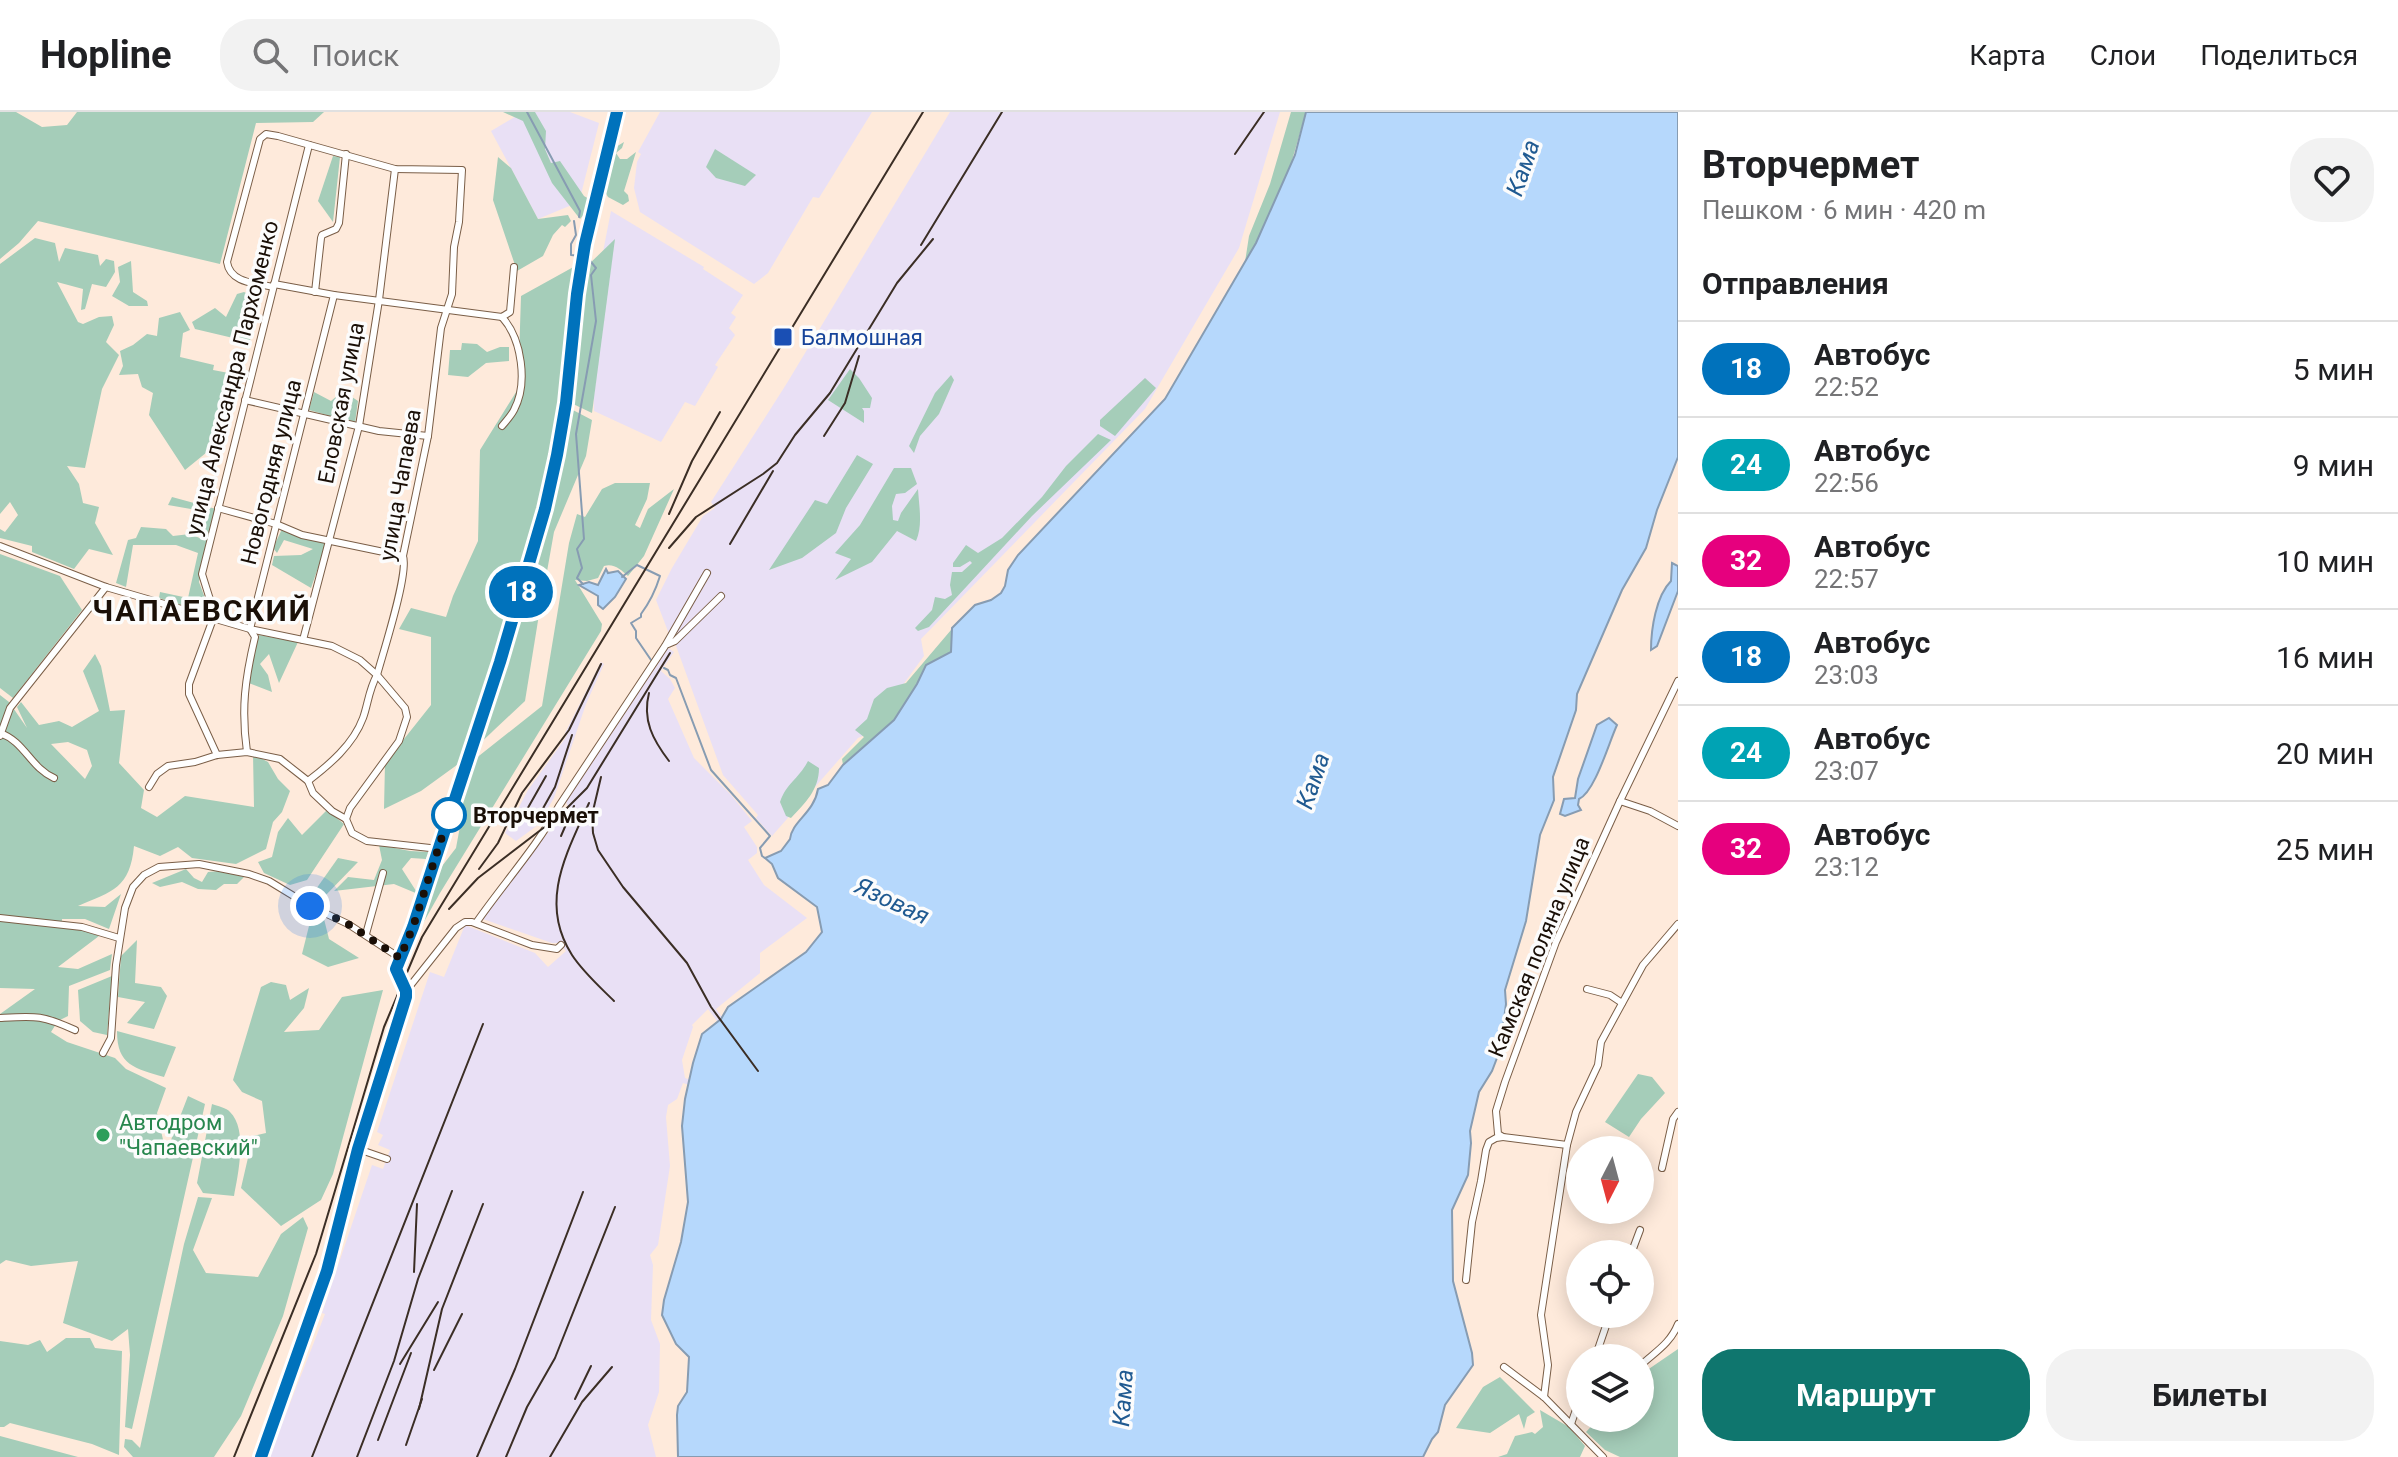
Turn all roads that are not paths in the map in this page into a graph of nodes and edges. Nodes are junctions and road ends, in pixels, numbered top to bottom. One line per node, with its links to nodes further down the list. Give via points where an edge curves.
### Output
1 (617, 112): 40 (main road, via 580,271 566,403 545,509)
2 (309, 145): 3 (street); 6 (street, улица Александра Пархоменко); 6 (street, via 266,134 260,139 227,262 236,278)
3 (346, 154): 4 (street); 7 (street, via 339,223 322,235)
4 (395, 169): 9 (street, Еловская улица); 10 (street, улица Чапаева, via 462,170)
5 (514, 267): 11 (street, via 513,304)
6 (273, 286): 7 (street); 12 (street, улица Александра Пархоменко)
7 (315, 292): 8 (street)
8 (334, 295): 9 (street); 13 (street, Новогодняя улица)
9 (379, 300): 10 (street); 14 (street, Еловская улица)
10 (447, 308): 11 (street); 16 (street, улица Чапаева)
11 (502, 317): 15 (street, via 510,325 521,362 515,409)
12 (245, 400): 13 (street); 17 (street, улица Александра Пархоменко)
13 (304, 413): 14 (street); 18 (street, Новогодняя улица)
14 (359, 426): 16 (street); 19 (street, Еловская улица)
15 (502, 426)
16 (428, 436): 21 (street, улица Чапаева)
17 (218, 508): 18 (street); 25 (street, улица Александра Пархоменко, via 202,574)
18 (276, 524): 19 (street); 26 (street, Новогодняя улица)
19 (330, 541): 21 (street); 27 (street, Еловская улица)
20 (0, 546): 23 (street)
21 (403, 556): 29 (street, улица Чапаева, via 406,562)
22 (707, 573): 28 (street)
23 (106, 587): 25 (street); 31 (street, via 10,708)
24 (721, 596): 28 (street)
25 (213, 619): 26 (street); 33 (street, via 189,684)
26 (250, 629): 27 (street); 32 (street, Новогодняя улица, via 255,637 244,681)
27 (303, 640): 29 (street, via 332,646)
28 (665, 646): 43 (street, via 548,827)
29 (377, 675): 35 (street, улица Чапаева, via 362,721 334,761); 38 (street, via 405,708 405,727)
30 (1678, 681): 37 (street, Камская поляна улица)
31 (0, 734): 34 (street, via 12,738 42,773)
32 (247, 752): 33 (street); 35 (street, via 280,759)
33 (217, 755): 36 (street, via 168,766)
34 (54, 778)
35 (308, 781): 38 (street, via 313,793)
36 (149, 787)
37 (1620, 801): 39 (street); 57 (street, Камская поляна улица, via 1556,942 1505,1082 1496,1111 1496,1127)
38 (346, 819): 40 (street, via 352,833 367,841)
39 (1678, 826)
40 (439, 849): 48 (main road)
41 (383, 873): 45 (street)
42 (0, 918): 46 (street, via 82,927)
43 (476, 923): 47 (street, via 532,945); 50 (street, via 456,928)
44 (1678, 924): 51 (street, via 1643,965)
45 (366, 934): 46 (street, via 269,881 183,864 159,867 133,887); 48 (street)
46 (119, 938): 54 (street, via 111,1038)
47 (561, 949)
48 (400, 958): 50 (main road, via 397,974)
49 (1587, 989): 51 (street)
50 (406, 991): 59 (main road)
51 (1622, 1003): 56 (street, via 1601,1042 1598,1065)
52 (0, 1018): 53 (street, via 40,1016)
53 (75, 1030)
54 (103, 1053)
55 (1678, 1112): 62 (street)
56 (1569, 1136)
57 (1503, 1137): 58 (street); 65 (street, via 1489,1142 1486,1150)
58 (1566, 1145)
59 (358, 1149): 61 (street); 72 (main road, via 323,1283)
60 (1566, 1152): 69 (street, via 1541,1315 1548,1365)
61 (387, 1159)
62 (1662, 1168)
63 (1640, 1230): 64 (street)
64 (1636, 1240)
65 (1466, 1280)
66 (1678, 1324): 67 (street)
67 (1654, 1355)
68 (1504, 1367): 69 (street)
69 (1544, 1397): 70 (street)
70 (1566, 1419)
71 (1578, 1432): 73 (street)
72 (261, 1457)
73 (1603, 1457)

